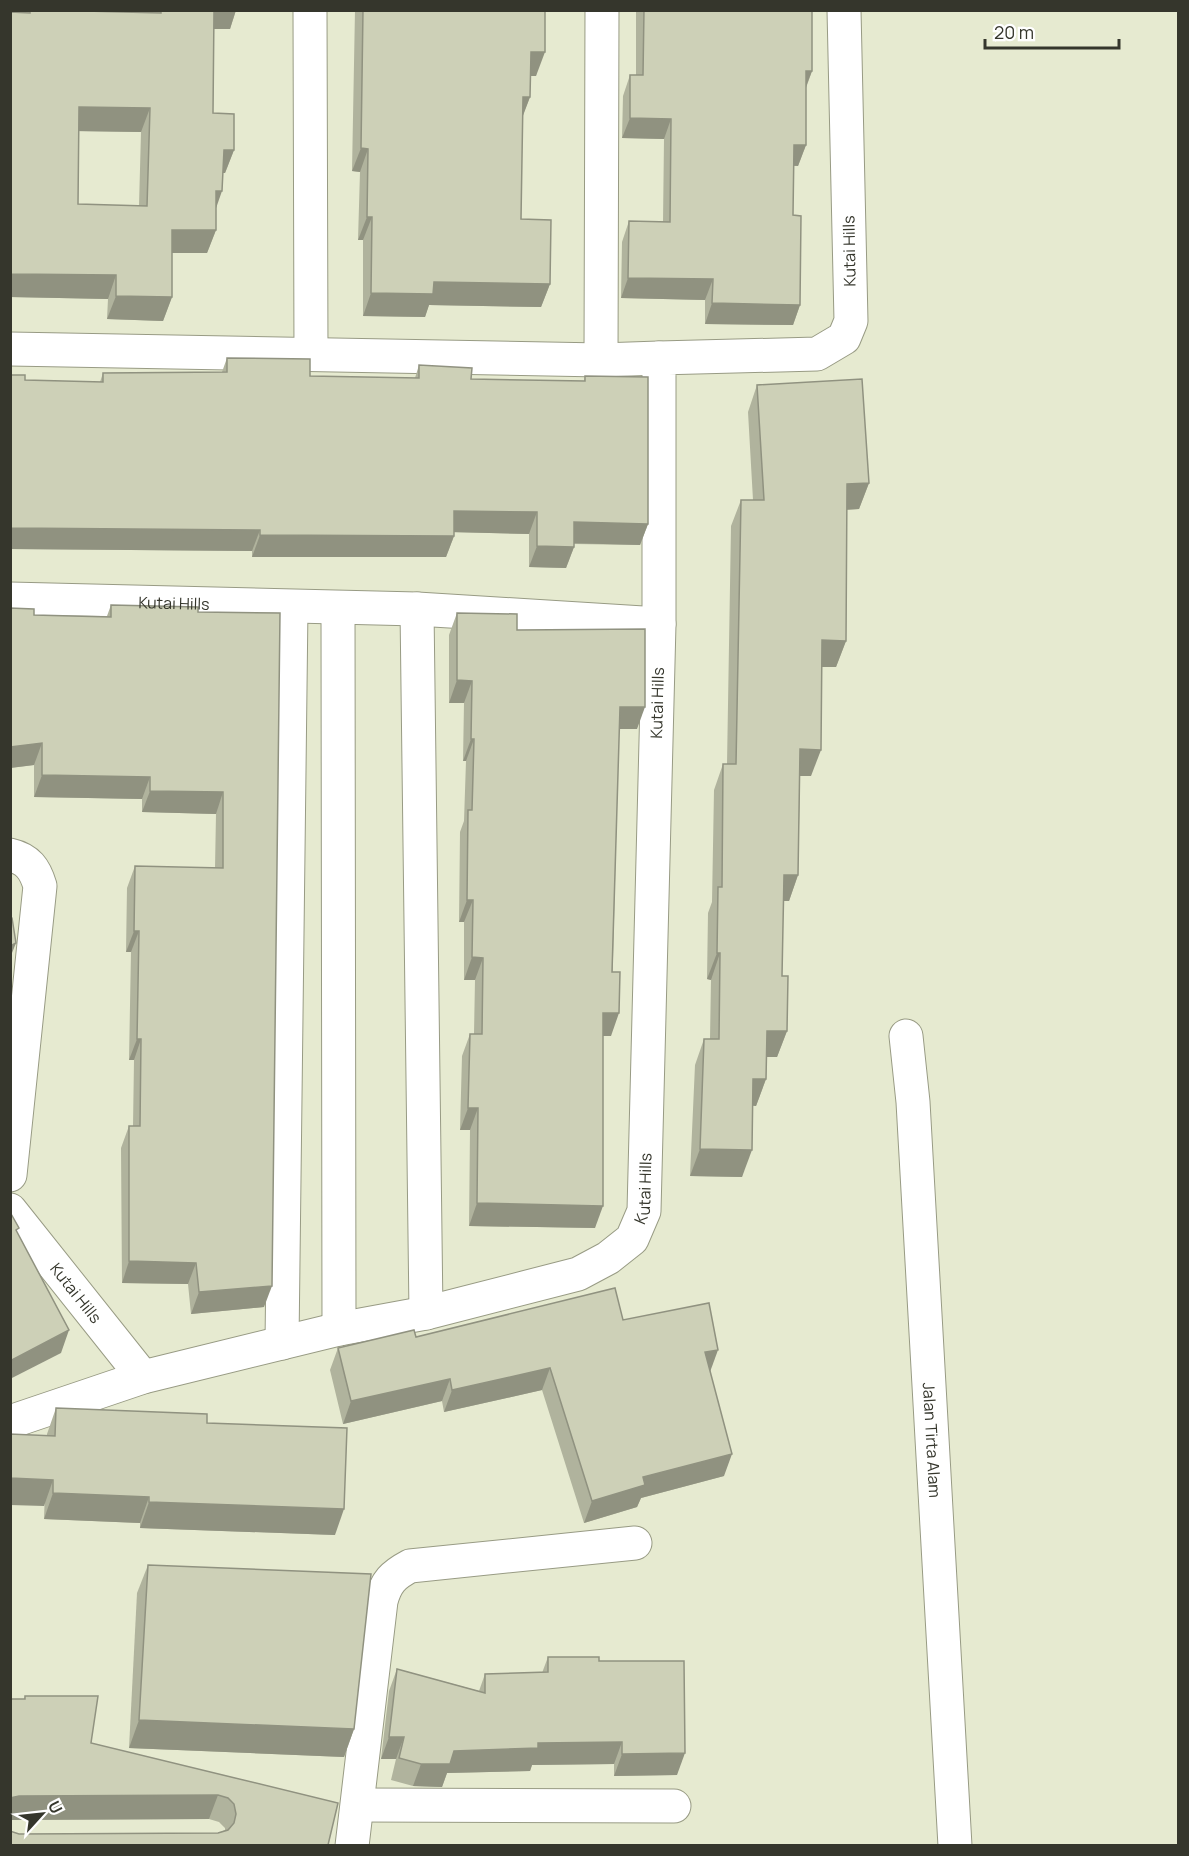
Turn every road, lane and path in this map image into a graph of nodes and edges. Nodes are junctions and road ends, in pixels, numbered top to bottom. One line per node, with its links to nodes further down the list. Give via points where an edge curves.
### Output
1 (310, 10): 5 (street)
2 (602, 10): 7 (street)
3 (844, 10): 6 (street, Kutai Hills, via 851,321 844,338 817,354)
4 (10, 349): 5 (street, Kutai Hills)
5 (311, 354): 7 (street, Kutai Hills)
6 (659, 358): 7 (street, Kutai Hills); 12 (street, Kutai Hills)
7 (601, 360)
8 (10, 599): 9 (street, Kutai Hills)
9 (291, 607): 10 (street, Kutai Hills); 19 (street)
10 (338, 608): 11 (street, Kutai Hills); 18 (street)
11 (417, 609): 12 (street, Kutai Hills); 17 (street)
12 (659, 624): 17 (street, Kutai Hills, via 644,1211 632,1239 578,1274)
13 (10, 855): 15 (street, via 26,861 40,886)
14 (906, 1036): 26 (street, Jalan Tirta Alam, via 914,1114)
15 (10, 1175)
16 (10, 1210): 20 (street, Kutai Hills)
17 (426, 1313): 18 (street, Kutai Hills)
18 (339, 1329): 19 (street, Kutai Hills)
19 (282, 1343): 20 (street, Kutai Hills)
20 (143, 1377): 21 (street, Kutai Hills)
21 (10, 1422)
22 (635, 1543): 23 (street, via 410,1566 396,1573 386,1584 381,1601)
23 (359, 1805): 24 (street); 25 (street)
24 (674, 1806)
25 (352, 1845)
26 (955, 1845)

